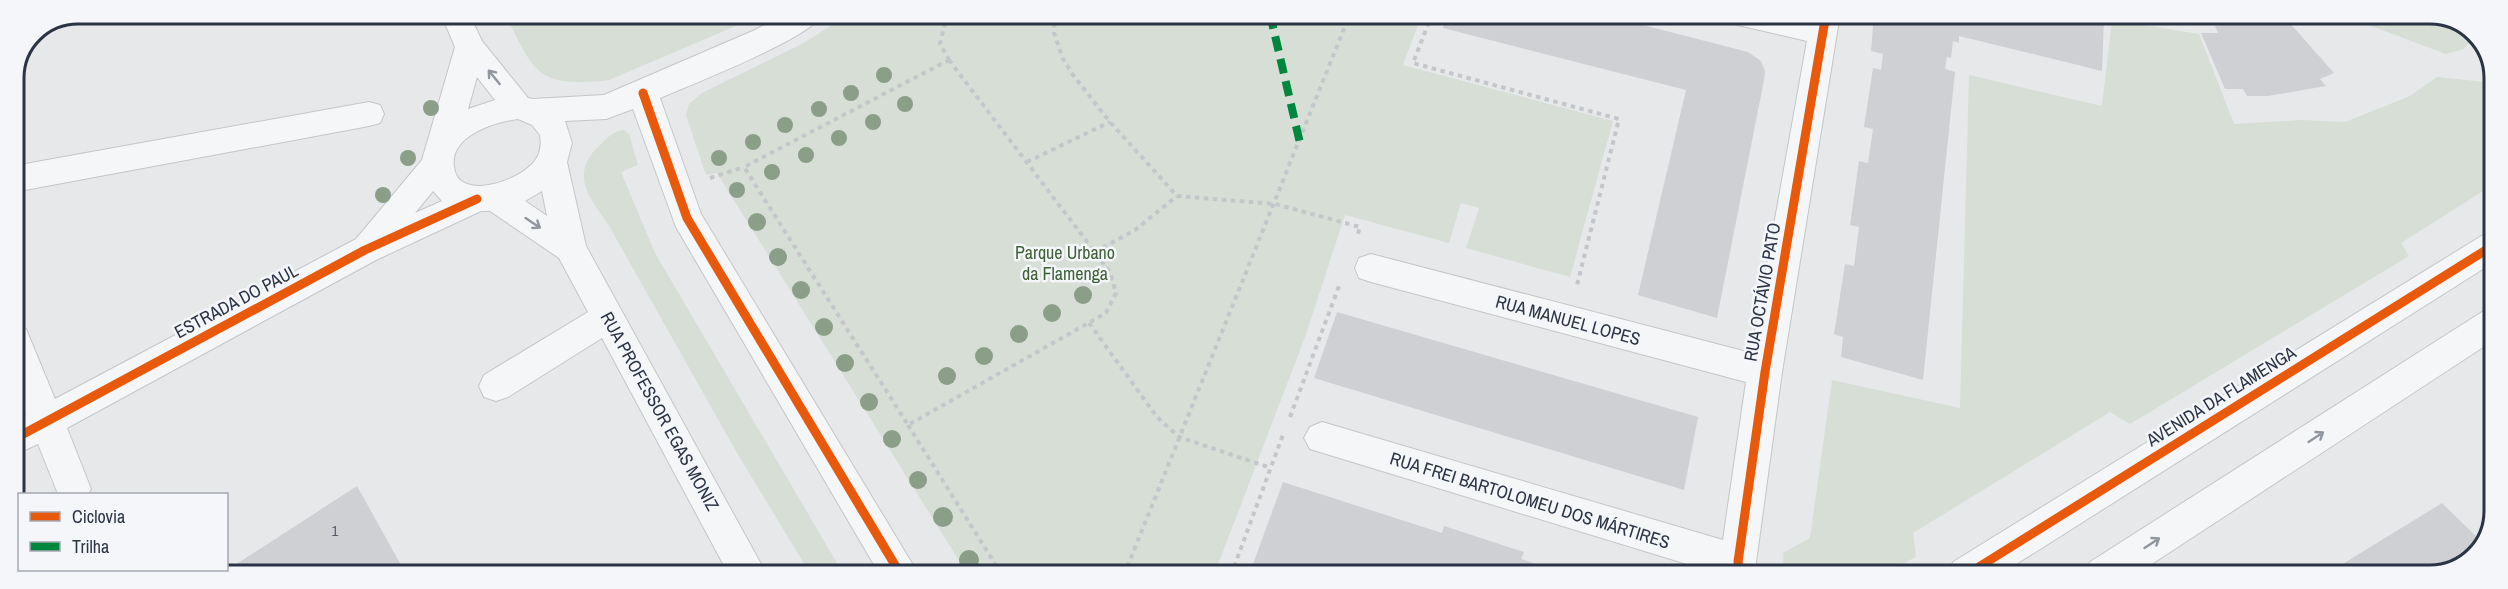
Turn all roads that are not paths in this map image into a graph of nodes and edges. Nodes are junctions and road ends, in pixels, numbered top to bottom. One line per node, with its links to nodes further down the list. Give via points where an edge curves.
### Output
1 (460, 24): 4 (street)
2 (791, 24): 5 (street)
3 (1824, 24): 20 (street, RUA OCTÁVIO PATO)
4 (470, 47): 7 (street, one-way to 4); 9 (street)
5 (643, 93): 6 (street); 27 (street, via 687,218)
6 (606, 106): 7 (street); 10 (street)
7 (526, 109): 9 (street, via 501,108 474,118 452,134); 10 (street, via 547,118 555,129)
8 (369, 114): 11 (street)
9 (441, 155): 12 (street, via 440,176 448,188 460,195); 14 (street, ESTRADA DO PAUL)
10 (553, 159): 12 (street, via 531,183 514,192); 13 (street, RUA PROFESSOR EGAS MONIZ)
11 (24, 177)
12 (486, 198): 13 (street, RUA PROFESSOR EGAS MONIZ, one-way to 13); 14 (street, ESTRADA DO PAUL)
13 (570, 248): 17 (street, RUA PROFESSOR EGAS MONIZ)
14 (365, 250): 22 (street, ESTRADA DO PAUL)
15 (2484, 251): 30 (street, AVENIDA DA FLAMENGA)
16 (1371, 268): 20 (street, RUA MANUEL LOPES)
17 (608, 316): 21 (street); 26 (street, RUA PROFESSOR EGAS MONIZ)
18 (2484, 328): 31 (street, one-way to 18)
19 (24, 365): 22 (street)
20 (1765, 372): 29 (street, RUA OCTÁVIO PATO)
21 (496, 386)
22 (46, 421): 23 (street, ESTRADA DO PAUL); 25 (street)
23 (24, 433)
24 (1322, 438): 28 (street, RUA FREI BARTOLOMEU DOS MÁRTIRES)
25 (73, 489)
26 (744, 565)
27 (895, 565)
28 (1729, 565)
29 (1739, 565)
30 (1982, 565)
31 (2118, 565)

